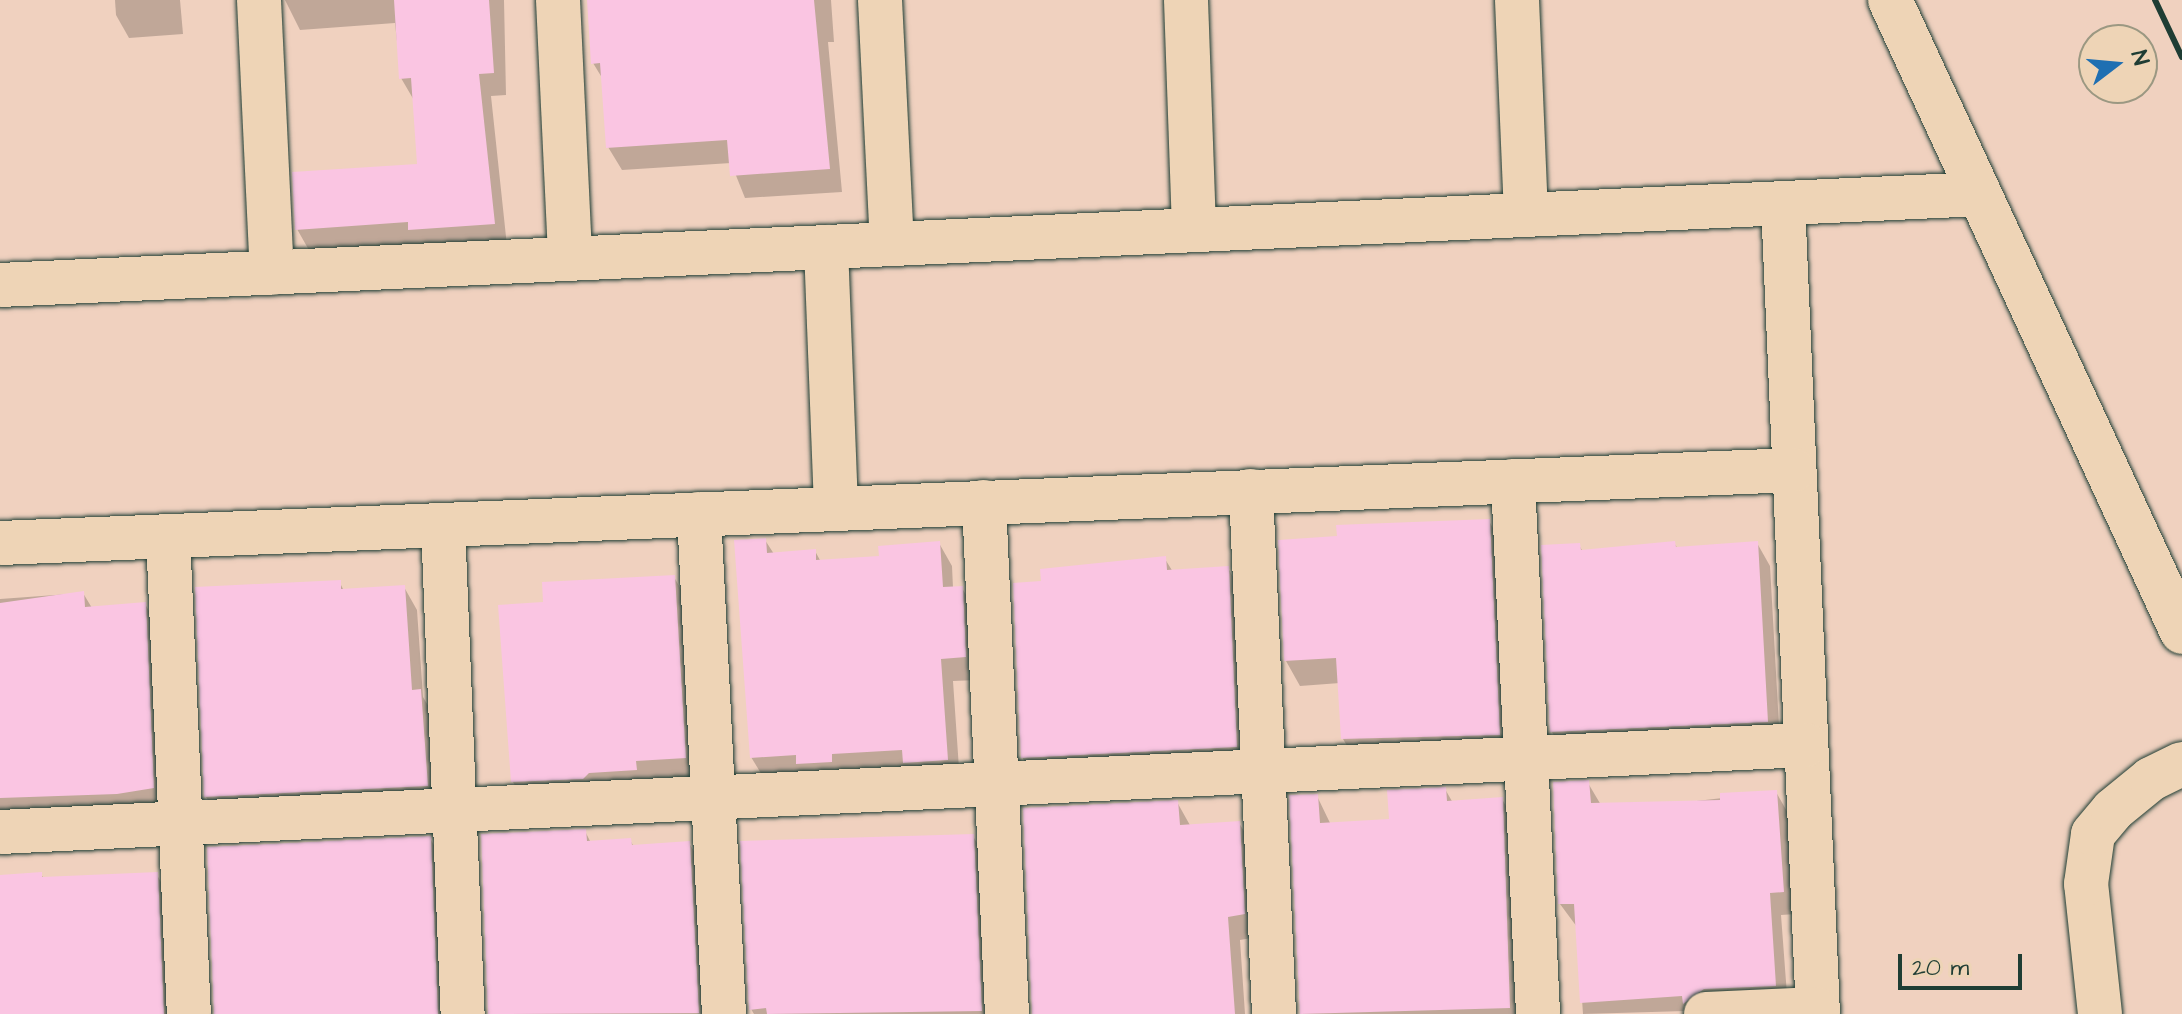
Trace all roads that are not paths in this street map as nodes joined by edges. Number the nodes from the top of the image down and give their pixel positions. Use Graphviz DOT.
graph roads {
  1 [pos="259,0"];
  2 [pos="558,0"];
  3 [pos="880,0"];
  4 [pos="1186,0"];
  5 [pos="1517,0"];
  6 [pos="1890,0"];
  7 [pos="1979,194"];
  8 [pos="1783,203"];
  9 [pos="1526,215"];
  10 [pos="1194,230"];
  11 [pos="892,244"];
  12 [pos="826,247"];
  13 [pos="570,259"];
  14 [pos="272,273"];
  15 [pos="0,285"];
  16 [pos="1794,470"];
  17 [pos="1513,481"];
  18 [pos="1251,491"];
  19 [pos="984,502"];
  20 [pos="836,509"];
  21 [pos="699,514"];
  22 [pos="443,525"];
  23 [pos="168,536"];
  24 [pos="0,543"];
  25 [pos="2182,632"];
  26 [pos="1806,745"];
  27 [pos="1526,759"];
  28 [pos="2182,764"];
  29 [pos="1264,771"];
  30 [pos="997,784"];
  31 [pos="713,798"];
  32 [pos="455,810"];
  33 [pos="181,823"];
  34 [pos="0,832"];
  35 [pos="1818,1012"];
  36 [pos="189,1014"];
  37 [pos="463,1014"];
  38 [pos="724,1014"];
  39 [pos="1007,1014"];
  40 [pos="1274,1014"];
  41 [pos="1538,1014"];
  42 [pos="1706,1014"];
  43 [pos="2100,1014"];
  1 -- 14 [label="street"];
  2 -- 13 [label="street"];
  3 -- 11 [label="street"];
  4 -- 10 [label="street"];
  5 -- 9 [label="street"];
  6 -- 7 [label="street"];
  7 -- 8 [label="street"];
  7 -- 25 [label="street"];
  8 -- 9 [label="street"];
  8 -- 16 [label="street"];
  9 -- 10 [label="street"];
  10 -- 11 [label="street"];
  11 -- 12 [label="street"];
  12 -- 13 [label="street"];
  12 -- 20 [label="street"];
  13 -- 14 [label="street"];
  14 -- 15 [label="street"];
  16 -- 17 [label="street"];
  16 -- 26 [label="street"];
  17 -- 18 [label="street"];
  17 -- 27 [label="street"];
  18 -- 19 [label="street"];
  18 -- 29 [label="street"];
  19 -- 20 [label="street"];
  19 -- 30 [label="street"];
  20 -- 21 [label="street"];
  21 -- 22 [label="street"];
  21 -- 31 [label="street"];
  22 -- 23 [label="street"];
  22 -- 32 [label="street"];
  23 -- 24 [label="street"];
  23 -- 33 [label="street"];
  26 -- 27 [label="street"];
  26 -- 35 [label="street"];
  27 -- 29 [label="street"];
  27 -- 41 [label="street"];
  28 -- 43 [label="street"];
  29 -- 30 [label="street"];
  29 -- 40 [label="street"];
  30 -- 31 [label="street"];
  30 -- 39 [label="street"];
  31 -- 32 [label="street"];
  31 -- 38 [label="street"];
  32 -- 33 [label="street"];
  32 -- 37 [label="street"];
  33 -- 34 [label="street"];
  33 -- 36 [label="street"];
  35 -- 42 [label="street"];
}
